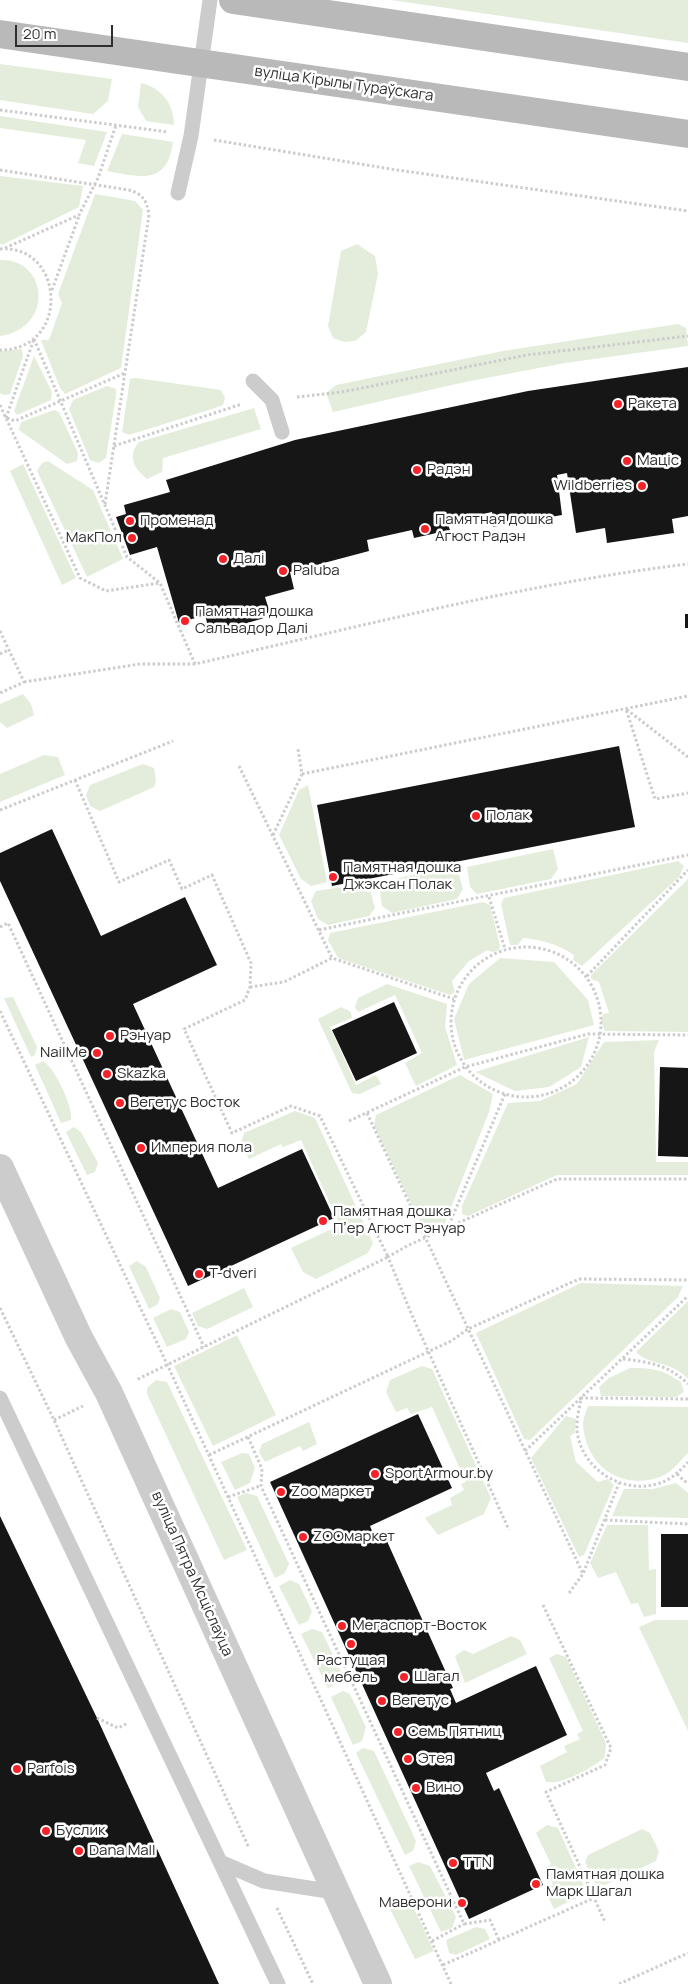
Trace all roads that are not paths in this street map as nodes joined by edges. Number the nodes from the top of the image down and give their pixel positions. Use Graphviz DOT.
graph roads {
  1 [pos="210,0"];
  2 [pos="233,0"];
  3 [pos="307,6"];
  4 [pos="0,34"];
  5 [pos="201,63"];
  6 [pos="688,67"];
  7 [pos="688,134"];
  8 [pos="178,194"];
  9 [pos="252,381"];
  10 [pos="282,432"];
  11 [pos="0,1168"];
  12 [pos="0,1398"];
  13 [pos="220,1862"];
  14 [pos="334,1892"];
  15 [pos="278,1984"];
  16 [pos="378,1984"];
  1 -- 5 [label="lane"];
  2 -- 3 [label="main road"];
  3 -- 6 [label="main road"];
  4 -- 5 [label="main road, вуліца Кірылы Тураўскага"];
  5 -- 7 [label="main road, вуліца Кірылы Тураўскага"];
  5 -- 8 [label="lane"];
  9 -- 10 [label="lane"];
  11 -- 14 [label="street, вуліца Пятра Мсціслаўца"];
  12 -- 13 [label="lane"];
  13 -- 14 [label="lane"];
  13 -- 15 [label="lane"];
  14 -- 16 [label="street, вуліца Пятра Мсціслаўца"];
}
